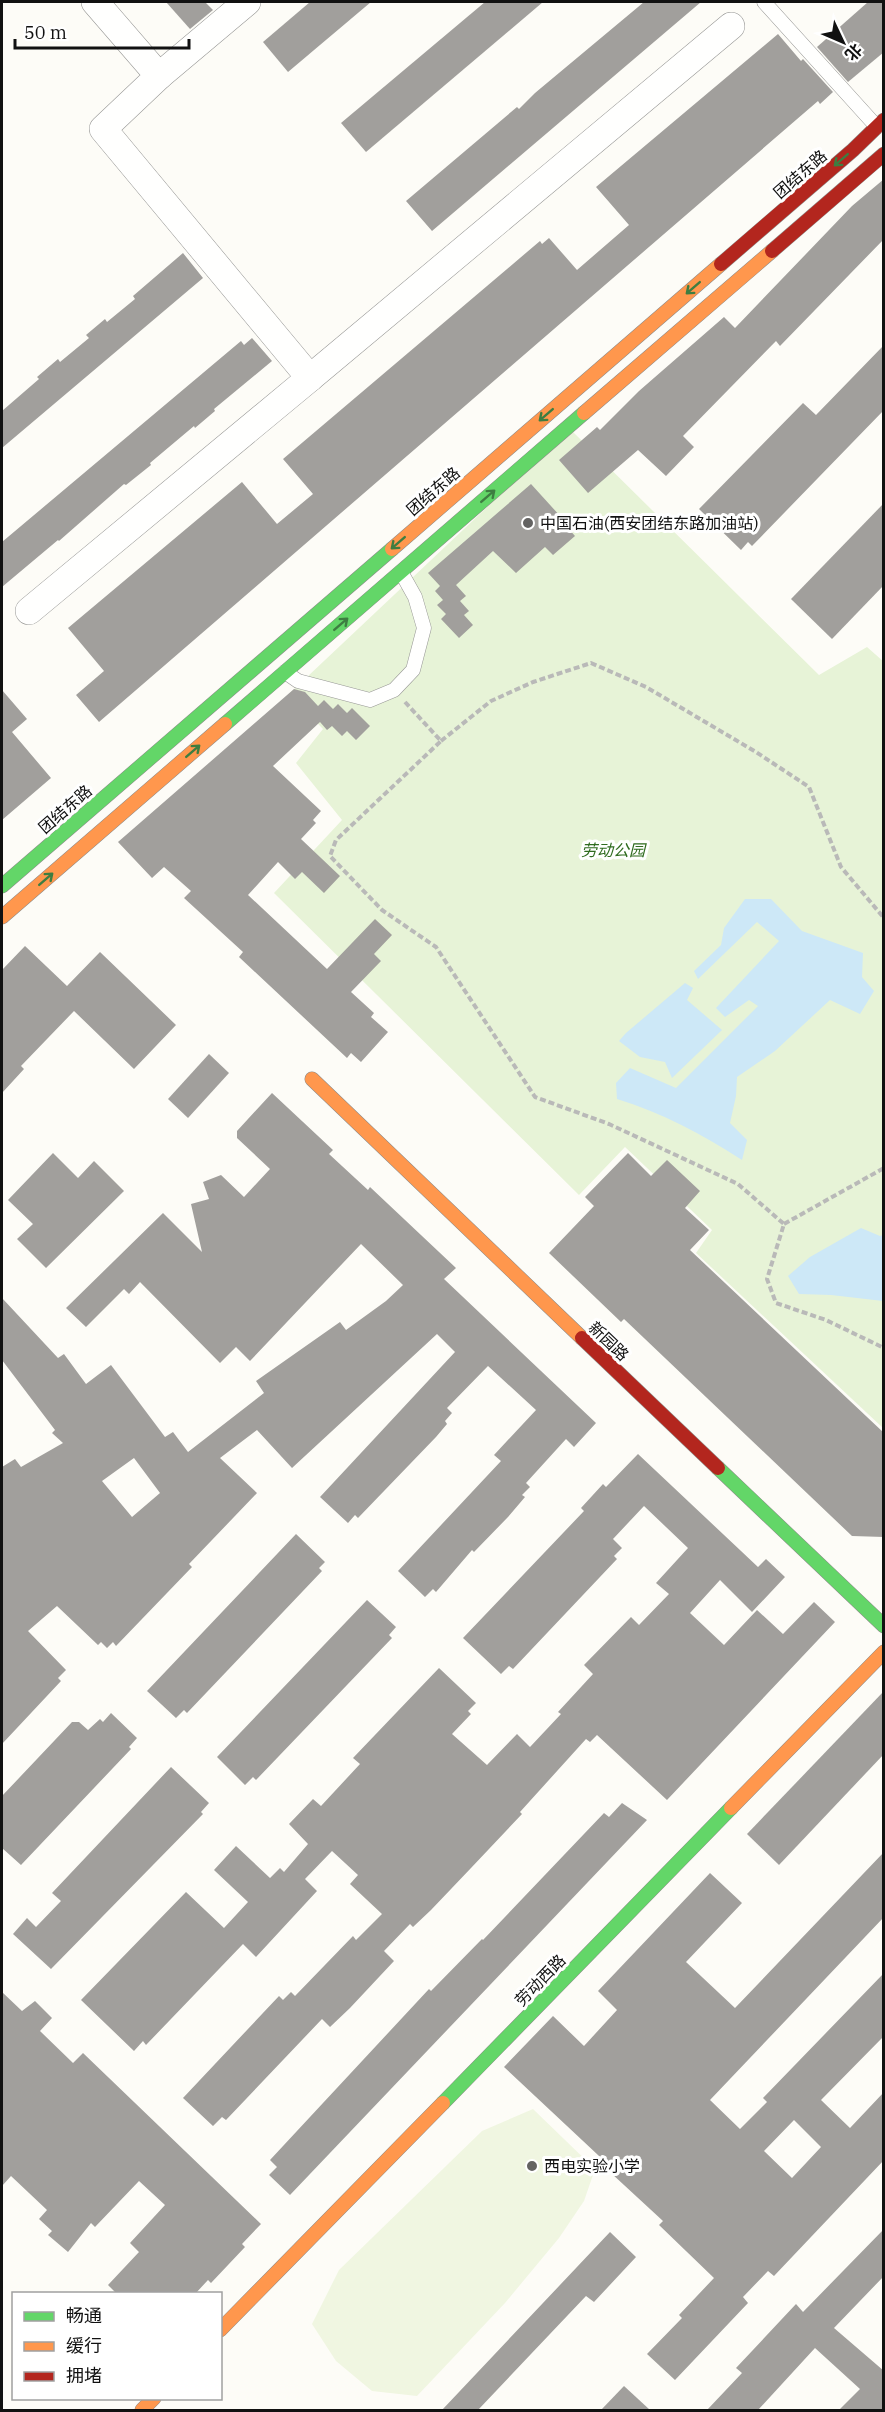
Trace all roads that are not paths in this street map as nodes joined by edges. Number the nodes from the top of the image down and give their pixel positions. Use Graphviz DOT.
graph roads {
  1 [pos="95,2"];
  2 [pos="247,2"];
  3 [pos="764,2"];
  4 [pos="730,26"];
  5 [pos="159,75"];
  6 [pos="880,123"];
  7 [pos="884,154"];
  8 [pos="310,378"];
  9 [pos="401,572"];
  10 [pos="29,611"];
  11 [pos="285,672"];
  12 [pos="2,886"];
  13 [pos="2,917"];
  14 [pos="312,1079"];
  15 [pos="884,1626"];
  16 [pos="884,1652"];
  17 [pos="222,2328"];
  1 -- 5 [label="street"];
  2 -- 5 [label="street"];
  3 -- 6 [label="lane"];
  4 -- 8 [label="street"];
  5 -- 8 [label="street"];
  6 -- 12 [label="street, 团结东路, one-way"];
  9 -- 7 [label="street, one-way"];
  8 -- 10 [label="street"];
  11 -- 9 [label="street, one-way"];
  9 -- 11 [label="lane"];
  13 -- 11 [label="street, one-way"];
  14 -- 15 [label="street, 新园路"];
  16 -- 17 [label="street, 劳动西路"];
}
